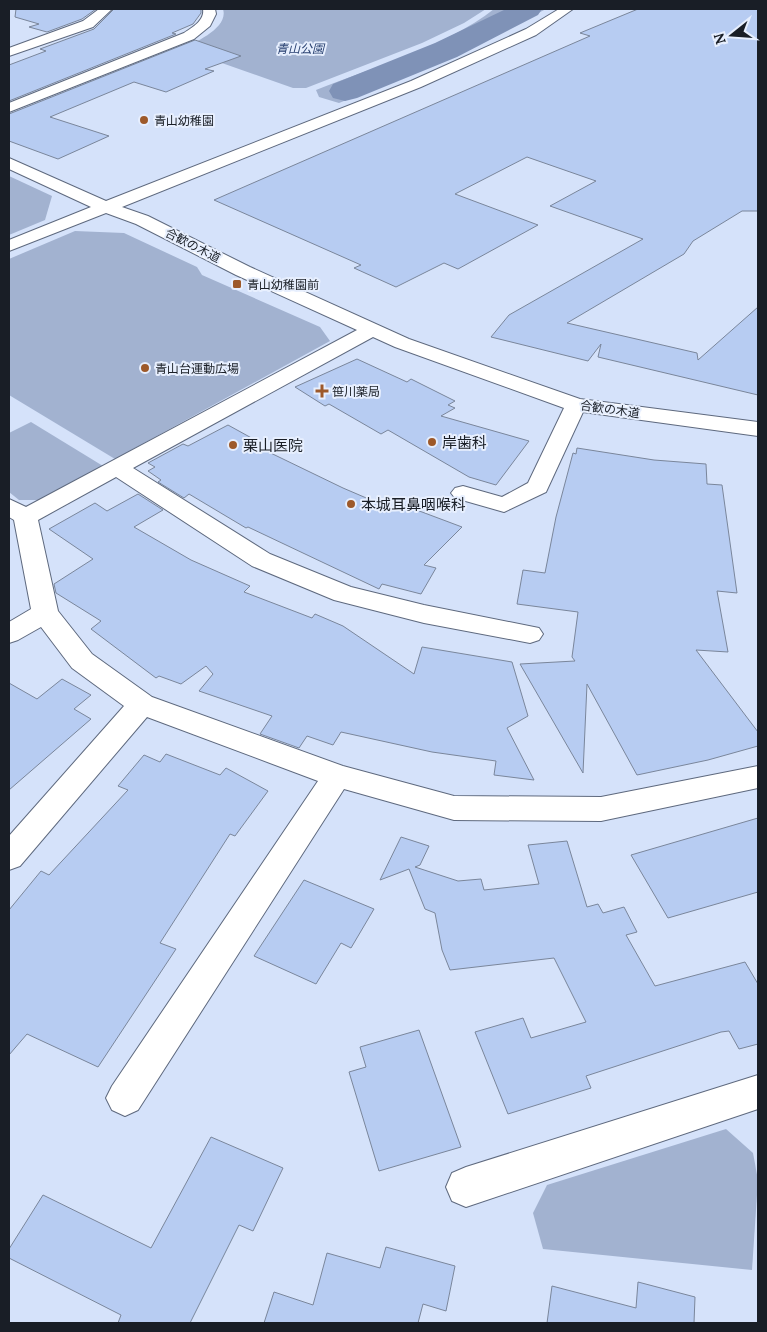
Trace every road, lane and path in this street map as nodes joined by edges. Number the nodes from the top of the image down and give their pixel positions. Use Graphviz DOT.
graph roads {
  1 [pos="106,9"];
  2 [pos="209,9"];
  3 [pos="567,9"];
  4 [pos="9,52"];
  5 [pos="9,108"];
  6 [pos="9,163"];
  7 [pos="105,207"];
  8 [pos="9,246"];
  9 [pos="371,330"];
  10 [pos="576,405"];
  11 [pos="758,429"];
  12 [pos="117,468"];
  13 [pos="463,493"];
  14 [pos="17,512"];
  15 [pos="44,612"];
  16 [pos="9,634"];
  17 [pos="530,634"];
  18 [pos="142,704"];
  19 [pos="337,776"];
  20 [pos="758,777"];
  21 [pos="9,857"];
  22 [pos="758,1092"];
  23 [pos="125,1098"];
  24 [pos="466,1187"];
  1 -- 4 [label="street"];
  2 -- 5 [label="street"];
  3 -- 7 [label="street"];
  6 -- 7 [label="street, 合歓の木道"];
  7 -- 8 [label="street"];
  7 -- 9 [label="street, 合歓の木道"];
  9 -- 10 [label="street, 合歓の木道"];
  9 -- 12 [label="street"];
  10 -- 11 [label="street, 合歓の木道"];
  10 -- 13 [label="street"];
  12 -- 14 [label="street"];
  12 -- 17 [label="street"];
  14 -- 15 [label="street"];
  15 -- 16 [label="street"];
  15 -- 18 [label="street"];
  18 -- 19 [label="street"];
  18 -- 21 [label="street"];
  19 -- 20 [label="street"];
  19 -- 23 [label="street"];
  22 -- 24 [label="street"];
}
